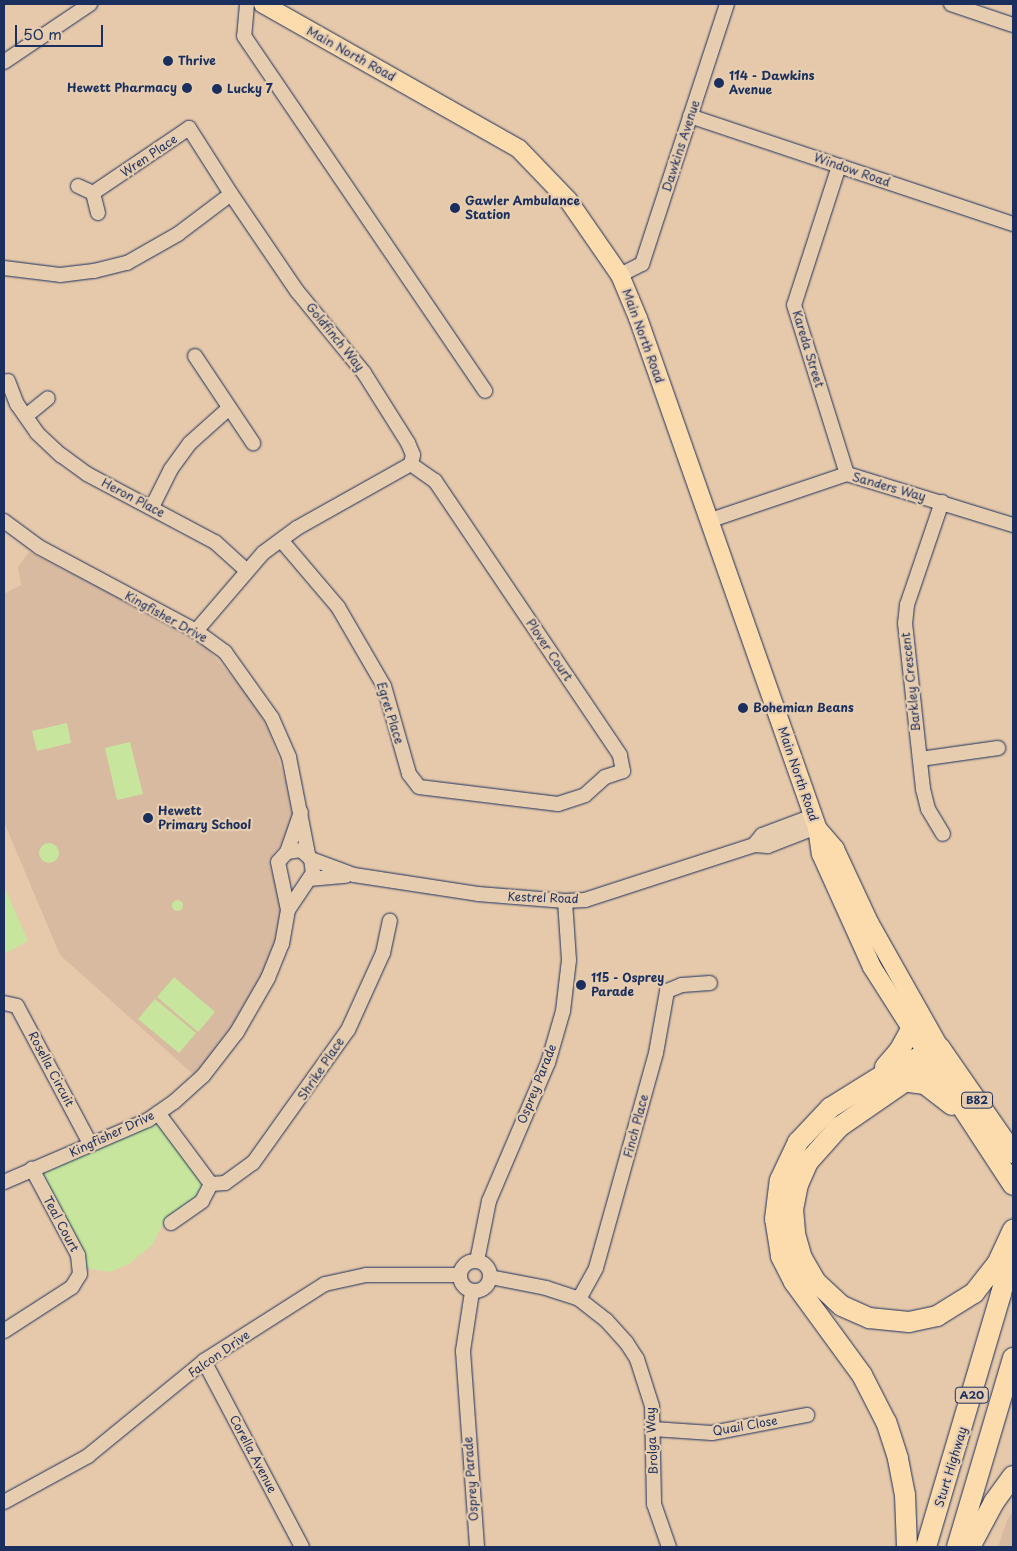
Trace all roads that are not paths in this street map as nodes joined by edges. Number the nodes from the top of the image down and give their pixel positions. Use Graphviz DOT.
graph roads {
  1 [pos="90,4"];
  2 [pos="247,4"];
  3 [pos="263,4"];
  4 [pos="727,4"];
  5 [pos="951,4"];
  6 [pos="1013,25"];
  7 [pos="4,62"];
  8 [pos="690,116"];
  9 [pos="839,166"];
  10 [pos="78,186"];
  11 [pos="93,193"];
  12 [pos="231,194"];
  13 [pos="98,213"];
  14 [pos="1013,224"];
  15 [pos="4,268"];
  16 [pos="620,275"];
  17 [pos="195,356"];
  18 [pos="8,381"];
  19 [pos="485,391"];
  20 [pos="48,398"];
  21 [pos="228,409"];
  22 [pos="26,416"];
  23 [pos="253,443"];
  24 [pos="411,464"];
  25 [pos="847,474"];
  26 [pos="942,502"];
  27 [pos="152,507"];
  28 [pos="4,521"];
  29 [pos="708,521"];
  30 [pos="1013,525"];
  31 [pos="281,540"];
  32 [pos="247,572"];
  33 [pos="196,631"];
  34 [pos="998,748"];
  35 [pos="920,759"];
  36 [pos="544,803"];
  37 [pos="301,812"];
  38 [pos="815,822"];
  39 [pos="943,834"];
  40 [pos="287,852"];
  41 [pos="310,856"];
  42 [pos="279,875"];
  43 [pos="354,875"];
  44 [pos="306,881"];
  45 [pos="565,901"];
  46 [pos="288,910"];
  47 [pos="390,921"];
  48 [pos="710,983"];
  49 [pos="4,1003"];
  50 [pos="911,1029"];
  51 [pos="934,1052"];
  52 [pos="868,1082"];
  53 [pos="908,1082"];
  54 [pos="158,1113"];
  55 [pos="982,1142"];
  56 [pos="91,1145"];
  57 [pos="1013,1152"];
  58 [pos="32,1170"];
  59 [pos="4,1182"];
  60 [pos="211,1184"];
  61 [pos="1013,1185"];
  62 [pos="170,1223"];
  63 [pos="1013,1230"];
  64 [pos="1013,1242"];
  65 [pos="477,1261"];
  66 [pos="459,1275"];
  67 [pos="490,1277"];
  68 [pos="472,1292"];
  69 [pos="578,1299"];
  70 [pos="4,1331"];
  71 [pos="1013,1358"];
  72 [pos="204,1361"];
  73 [pos="807,1415"];
  74 [pos="653,1429"];
  75 [pos="1013,1476"];
  76 [pos="4,1502"];
  77 [pos="302,1547"];
  78 [pos="477,1547"];
  79 [pos="669,1547"];
  80 [pos="907,1547"];
  81 [pos="926,1547"];
  82 [pos="957,1547"];
  83 [pos="970,1547"];
  1 -- 7 [label="street"];
  2 -- 19 [label="street"];
  3 -- 16 [label="main road, Main North Road"];
  4 -- 8 [label="street, Dawkins Avenue"];
  5 -- 6 [label="street"];
  8 -- 9 [label="street, Window Road"];
  8 -- 16 [label="street, Dawkins Avenue"];
  9 -- 14 [label="street, Window Road"];
  9 -- 25 [label="street, Kareda Street"];
  10 -- 11 [label="street"];
  11 -- 12 [label="street, Wren Place"];
  11 -- 13 [label="street"];
  12 -- 15 [label="street"];
  12 -- 24 [label="street, Goldfinch Way"];
  16 -- 29 [label="main road, Main North Road"];
  17 -- 21 [label="street"];
  18 -- 22 [label="street, Heron Place"];
  20 -- 22 [label="street"];
  21 -- 23 [label="street"];
  21 -- 27 [label="street"];
  22 -- 27 [label="street, Heron Place"];
  24 -- 31 [label="street"];
  24 -- 36 [label="street, Plover Court"];
  25 -- 26 [label="street, Sanders Way"];
  25 -- 29 [label="street, Sanders Way"];
  26 -- 30 [label="street, Sanders Way"];
  26 -- 35 [label="street, Barkley Crescent"];
  27 -- 32 [label="street, Heron Place"];
  28 -- 33 [label="street, Kingfisher Drive"];
  29 -- 38 [label="main road, Main North Road"];
  31 -- 32 [label="street"];
  31 -- 36 [label="street, Egret Place"];
  32 -- 33 [label="street"];
  33 -- 37 [label="street, Kingfisher Drive"];
  34 -- 35 [label="street"];
  35 -- 39 [label="street, Barkley Crescent"];
  37 -- 40 [label="street"];
  37 -- 41 [label="street, Kingfisher Drive"];
  38 -- 45 [label="street, Kestrel Road"];
  38 -- 50 [label="main road, Main North Road"];
  38 -- 51 [label="main road, Main North Road"];
  40 -- 41 [label="street"];
  40 -- 42 [label="street"];
  41 -- 43 [label="street, Kestrel Road"];
  41 -- 44 [label="street"];
  42 -- 44 [label="street"];
  42 -- 46 [label="street, Kingfisher Drive"];
  43 -- 44 [label="street, Kestrel Road"];
  43 -- 45 [label="street, Kestrel Road"];
  44 -- 46 [label="street, Kingfisher Drive"];
  45 -- 65 [label="street, Osprey Parade"];
  46 -- 54 [label="street, Kingfisher Drive"];
  47 -- 60 [label="street, Shrike Place"];
  48 -- 69 [label="street, Finch Place"];
  49 -- 56 [label="street, Rosella Circuit"];
  50 -- 51 [label="main road, Main North Road"];
  50 -- 52 [label="highway"];
  51 -- 52 [label="highway"];
  51 -- 53 [label="highway"];
  51 -- 55 [label="highway, B82"];
  51 -- 57 [label="highway, B82"];
  52 -- 80 [label="highway"];
  53 -- 55 [label="highway"];
  53 -- 63 [label="highway"];
  54 -- 56 [label="street, Kingfisher Drive"];
  54 -- 60 [label="street"];
  55 -- 61 [label="highway, B82"];
  56 -- 58 [label="street, Kingfisher Drive"];
  58 -- 59 [label="street, Kingfisher Drive"];
  58 -- 70 [label="street, Teal Court"];
  60 -- 62 [label="street"];
  64 -- 81 [label="highway, Sturt Highway / A20"];
  65 -- 66 [label="street"];
  65 -- 67 [label="street"];
  66 -- 68 [label="street"];
  66 -- 72 [label="street, Falcon Drive"];
  67 -- 68 [label="street"];
  67 -- 69 [label="street, Brolga Way"];
  68 -- 78 [label="street, Osprey Parade"];
  69 -- 74 [label="street, Brolga Way"];
  71 -- 82 [label="highway, A20"];
  72 -- 76 [label="street, Falcon Drive"];
  72 -- 77 [label="street, Corella Avenue"];
  73 -- 74 [label="street, Quail Close"];
  74 -- 79 [label="street, Brolga Way"];
  75 -- 83 [label="highway"];
}
